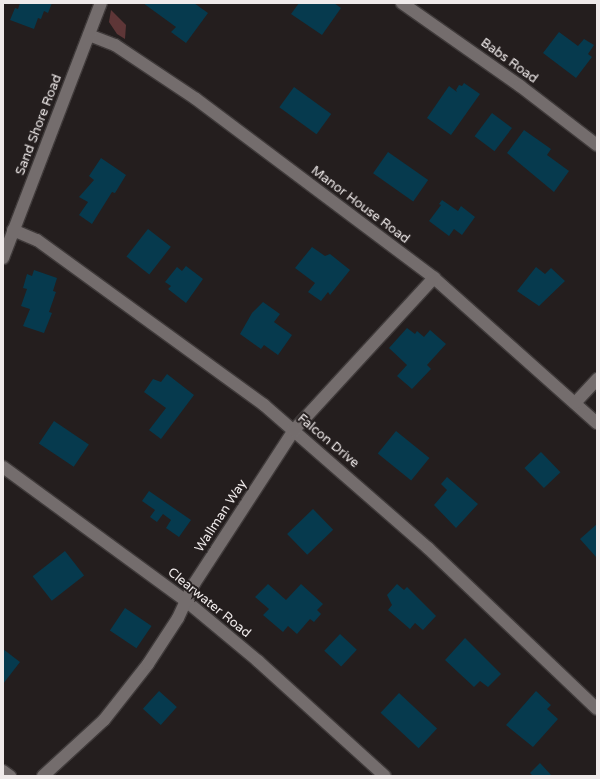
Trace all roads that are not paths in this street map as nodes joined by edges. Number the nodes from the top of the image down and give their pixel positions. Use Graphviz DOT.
graph roads {
  1 [pos="100,3"];
  2 [pos="402,3"];
  3 [pos="89,35"];
  4 [pos="597,145"];
  5 [pos="13,230"];
  6 [pos="3,258"];
  7 [pos="434,278"];
  8 [pos="597,379"];
  9 [pos="575,404"];
  10 [pos="597,423"];
  11 [pos="294,430"];
  12 [pos="3,467"];
  13 [pos="186,601"];
  14 [pos="597,709"];
  15 [pos="3,771"];
  16 [pos="10,776"];
  17 [pos="43,776"];
  18 [pos="385,776"];
  1 -- 3 [label="street, Sand Shore Road"];
  2 -- 4 [label="street, Babs Road"];
  3 -- 5 [label="street, Sand Shore Road"];
  3 -- 7 [label="street, Manor House Road"];
  5 -- 6 [label="street, Sand Shore Road"];
  5 -- 11 [label="street, Falcon Drive"];
  7 -- 9 [label="street, Manor House Road"];
  7 -- 11 [label="street, Wallman Way"];
  8 -- 9 [label="street"];
  9 -- 10 [label="street, Manor House Road"];
  11 -- 13 [label="street, Wallman Way"];
  11 -- 14 [label="street, Falcon Drive"];
  12 -- 13 [label="street, Clearwater Road"];
  13 -- 17 [label="street, Wallman Way"];
  13 -- 18 [label="street, Clearwater Road"];
  15 -- 16 [label="street"];
}
